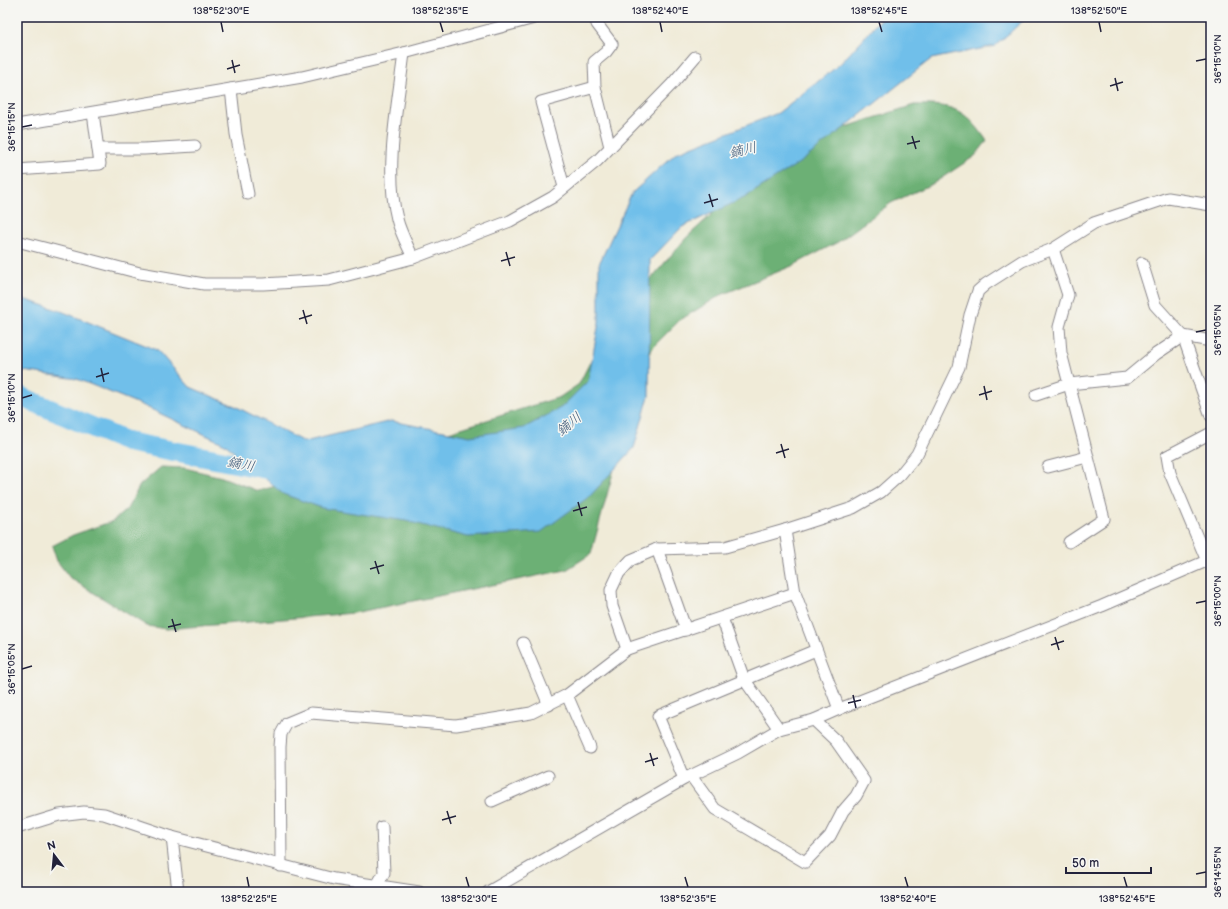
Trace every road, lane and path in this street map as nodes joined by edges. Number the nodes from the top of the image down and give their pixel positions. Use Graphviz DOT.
graph roads {
  1 [pos="538,17"];
  2 [pos="595,17"];
  3 [pos="404,54"];
  4 [pos="695,57"];
  5 [pos="595,87"];
  6 [pos="231,89"];
  7 [pos="93,113"];
  8 [pos="17,125"];
  9 [pos="195,146"];
  10 [pos="610,147"];
  11 [pos="98,149"];
  12 [pos="17,170"];
  13 [pos="564,187"];
  14 [pos="248,194"];
  15 [pos="1211,205"];
  16 [pos="17,241"];
  17 [pos="1053,249"];
  18 [pos="413,258"];
  19 [pos="1142,264"];
  20 [pos="1183,336"];
  21 [pos="1211,340"];
  22 [pos="1070,384"];
  23 [pos="1036,395"];
  24 [pos="1211,416"];
  25 [pos="1211,432"];
  26 [pos="1087,457"];
  27 [pos="1048,467"];
  28 [pos="785,530"];
  29 [pos="1069,542"];
  30 [pos="657,549"];
  31 [pos="1209,560"];
  32 [pos="795,593"];
  33 [pos="722,618"];
  34 [pos="686,630"];
  35 [pos="523,643"];
  36 [pos="627,649"];
  37 [pos="816,650"];
  38 [pos="744,680"];
  39 [pos="567,695"];
  40 [pos="549,705"];
  41 [pos="839,709"];
  42 [pos="814,720"];
  43 [pos="779,729"];
  44 [pos="590,748"];
  45 [pos="548,776"];
  46 [pos="688,778"];
  47 [pos="492,801"];
  48 [pos="382,827"];
  49 [pos="17,828"];
  50 [pos="172,836"];
  51 [pos="281,866"];
  52 [pos="377,885"];
  53 [pos="178,892"];
  54 [pos="419,892"];
  55 [pos="488,892"];
  1 -- 3 [label="street"];
  2 -- 5 [label="street"];
  3 -- 6 [label="street"];
  3 -- 18 [label="street"];
  4 -- 10 [label="street"];
  5 -- 10 [label="street"];
  5 -- 13 [label="street"];
  6 -- 7 [label="street"];
  6 -- 14 [label="street"];
  7 -- 8 [label="street"];
  7 -- 11 [label="street"];
  9 -- 11 [label="street"];
  10 -- 13 [label="street"];
  11 -- 12 [label="street"];
  13 -- 18 [label="street"];
  15 -- 17 [label="street"];
  16 -- 18 [label="street"];
  17 -- 22 [label="street"];
  17 -- 28 [label="street"];
  19 -- 20 [label="street"];
  20 -- 21 [label="street"];
  20 -- 22 [label="street"];
  20 -- 24 [label="street"];
  22 -- 23 [label="street"];
  22 -- 26 [label="street"];
  25 -- 31 [label="street"];
  26 -- 27 [label="street"];
  26 -- 29 [label="street"];
  28 -- 30 [label="street"];
  28 -- 32 [label="street"];
  30 -- 34 [label="street"];
  30 -- 36 [label="street"];
  31 -- 41 [label="street"];
  32 -- 33 [label="street"];
  32 -- 37 [label="street"];
  33 -- 34 [label="street"];
  33 -- 38 [label="street"];
  34 -- 36 [label="street"];
  35 -- 40 [label="street"];
  36 -- 39 [label="street"];
  37 -- 38 [label="street"];
  37 -- 41 [label="street"];
  38 -- 43 [label="street"];
  38 -- 46 [label="street"];
  39 -- 40 [label="street"];
  39 -- 44 [label="street"];
  40 -- 51 [label="street"];
  41 -- 42 [label="street"];
  42 -- 43 [label="street"];
  42 -- 46 [label="street"];
  43 -- 46 [label="street"];
  45 -- 47 [label="street"];
  46 -- 55 [label="street"];
  48 -- 52 [label="street"];
  49 -- 50 [label="street"];
  50 -- 51 [label="street"];
  50 -- 53 [label="street"];
  51 -- 52 [label="street"];
  52 -- 54 [label="street"];
}
